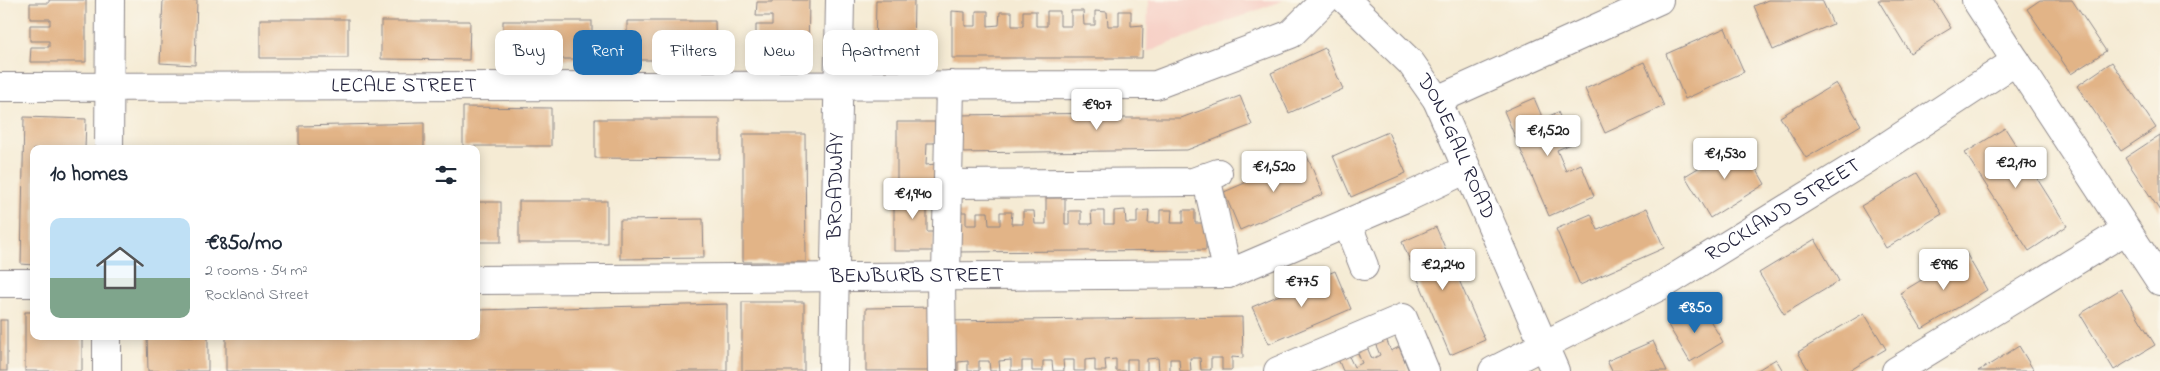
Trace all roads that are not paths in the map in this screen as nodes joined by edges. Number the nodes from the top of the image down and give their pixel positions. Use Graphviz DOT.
graph roads {
  1 [pos="110,0"];
  2 [pos="840,0"];
  3 [pos="1325,0"];
  4 [pos="1346,0"];
  5 [pos="1659,0"];
  6 [pos="1976,0"];
  7 [pos="2016,62"];
  8 [pos="838,85"];
  9 [pos="950,85"];
  10 [pos="0,87"];
  11 [pos="110,87"];
  12 [pos="1437,100"];
  13 [pos="109,145"];
  14 [pos="1467,169"];
  15 [pos="948,184"];
  16 [pos="1347,223"];
  17 [pos="2126,230"];
  18 [pos="1364,266"];
  19 [pos="1228,274"];
  20 [pos="944,276"];
  21 [pos="835,277"];
  22 [pos="480,280"];
  23 [pos="2160,281"];
  24 [pos="30,283"];
  25 [pos="0,284"];
  26 [pos="107,340"];
  27 [pos="1544,346"];
  28 [pos="107,371"];
  29 [pos="834,371"];
  30 [pos="942,371"];
  31 [pos="1278,371"];
  32 [pos="1425,371"];
  33 [pos="1493,371"];
  34 [pos="1555,371"];
  35 [pos="1896,371"];
  1 -- 11 [label="street"];
  2 -- 8 [label="street, BROADWAY"];
  3 -- 9 [label="street, LECALE STREET"];
  4 -- 12 [label="street, DONEGALL ROAD"];
  5 -- 12 [label="street"];
  6 -- 7 [label="street"];
  7 -- 17 [label="street"];
  7 -- 27 [label="street, ROCKLAND STREET"];
  8 -- 9 [label="street, LECALE STREET"];
  8 -- 11 [label="street, LECALE STREET"];
  8 -- 21 [label="street, BROADWAY"];
  9 -- 15 [label="street"];
  10 -- 11 [label="street, LECALE STREET"];
  11 -- 13 [label="street"];
  12 -- 14 [label="street, DONEGALL ROAD"];
  14 -- 16 [label="street, BENBURB STREET"];
  14 -- 27 [label="street, DONEGALL ROAD"];
  15 -- 19 [label="street"];
  15 -- 20 [label="street"];
  16 -- 18 [label="street"];
  16 -- 19 [label="street, BENBURB STREET"];
  17 -- 23 [label="street"];
  17 -- 35 [label="street"];
  19 -- 20 [label="street, BENBURB STREET"];
  20 -- 21 [label="street, BENBURB STREET"];
  20 -- 30 [label="street"];
  21 -- 22 [label="street, BENBURB STREET"];
  21 -- 29 [label="street, BROADWAY"];
  24 -- 25 [label="street"];
  26 -- 28 [label="street"];
  27 -- 33 [label="street, ROCKLAND STREET"];
  27 -- 34 [label="street, DONEGALL ROAD"];
  31 -- 32 [label="street"];
}
